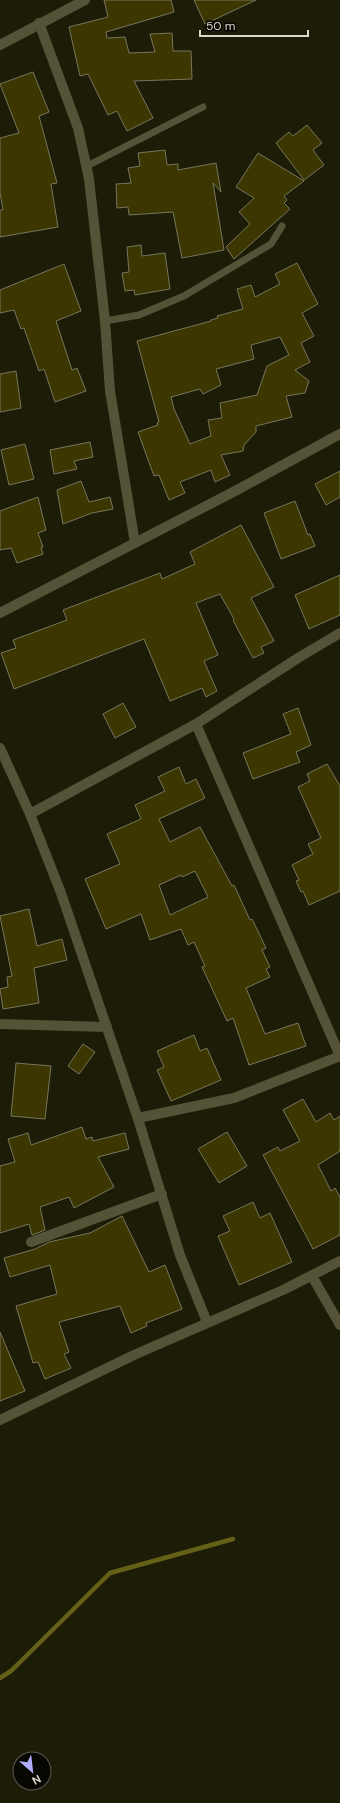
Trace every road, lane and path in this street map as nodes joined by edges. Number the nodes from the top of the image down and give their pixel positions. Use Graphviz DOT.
graph roads {
  1 [pos="85,0"];
  2 [pos="39,23"];
  3 [pos="0,45"];
  4 [pos="203,107"];
  5 [pos="86,166"];
  6 [pos="282,226"];
  7 [pos="106,321"];
  8 [pos="340,434"];
  9 [pos="135,543"];
  10 [pos="0,613"];
  11 [pos="340,633"];
  12 [pos="196,724"];
  13 [pos="0,748"];
  14 [pos="30,814"];
  15 [pos="0,1024"];
  16 [pos="107,1027"];
  17 [pos="138,1118"];
  18 [pos="162,1194"];
  19 [pos="31,1242"];
  20 [pos="340,1261"];
  21 [pos="312,1276"];
  22 [pos="207,1322"];
  23 [pos="340,1325"];
  24 [pos="0,1420"];
  1 -- 2 [label="street"];
  2 -- 3 [label="street"];
  2 -- 5 [label="street"];
  4 -- 5 [label="lane"];
  5 -- 7 [label="street"];
  6 -- 7 [label="lane"];
  7 -- 9 [label="street"];
  8 -- 9 [label="street"];
  9 -- 10 [label="street"];
  11 -- 12 [label="street"];
  12 -- 14 [label="street"];
  12 -- 17 [label="street"];
  13 -- 14 [label="street"];
  14 -- 16 [label="street"];
  15 -- 16 [label="street"];
  16 -- 17 [label="street"];
  17 -- 18 [label="street"];
  18 -- 19 [label="street"];
  18 -- 22 [label="street"];
  20 -- 21 [label="street"];
  21 -- 22 [label="street"];
  21 -- 23 [label="street"];
  22 -- 24 [label="street"];
}
